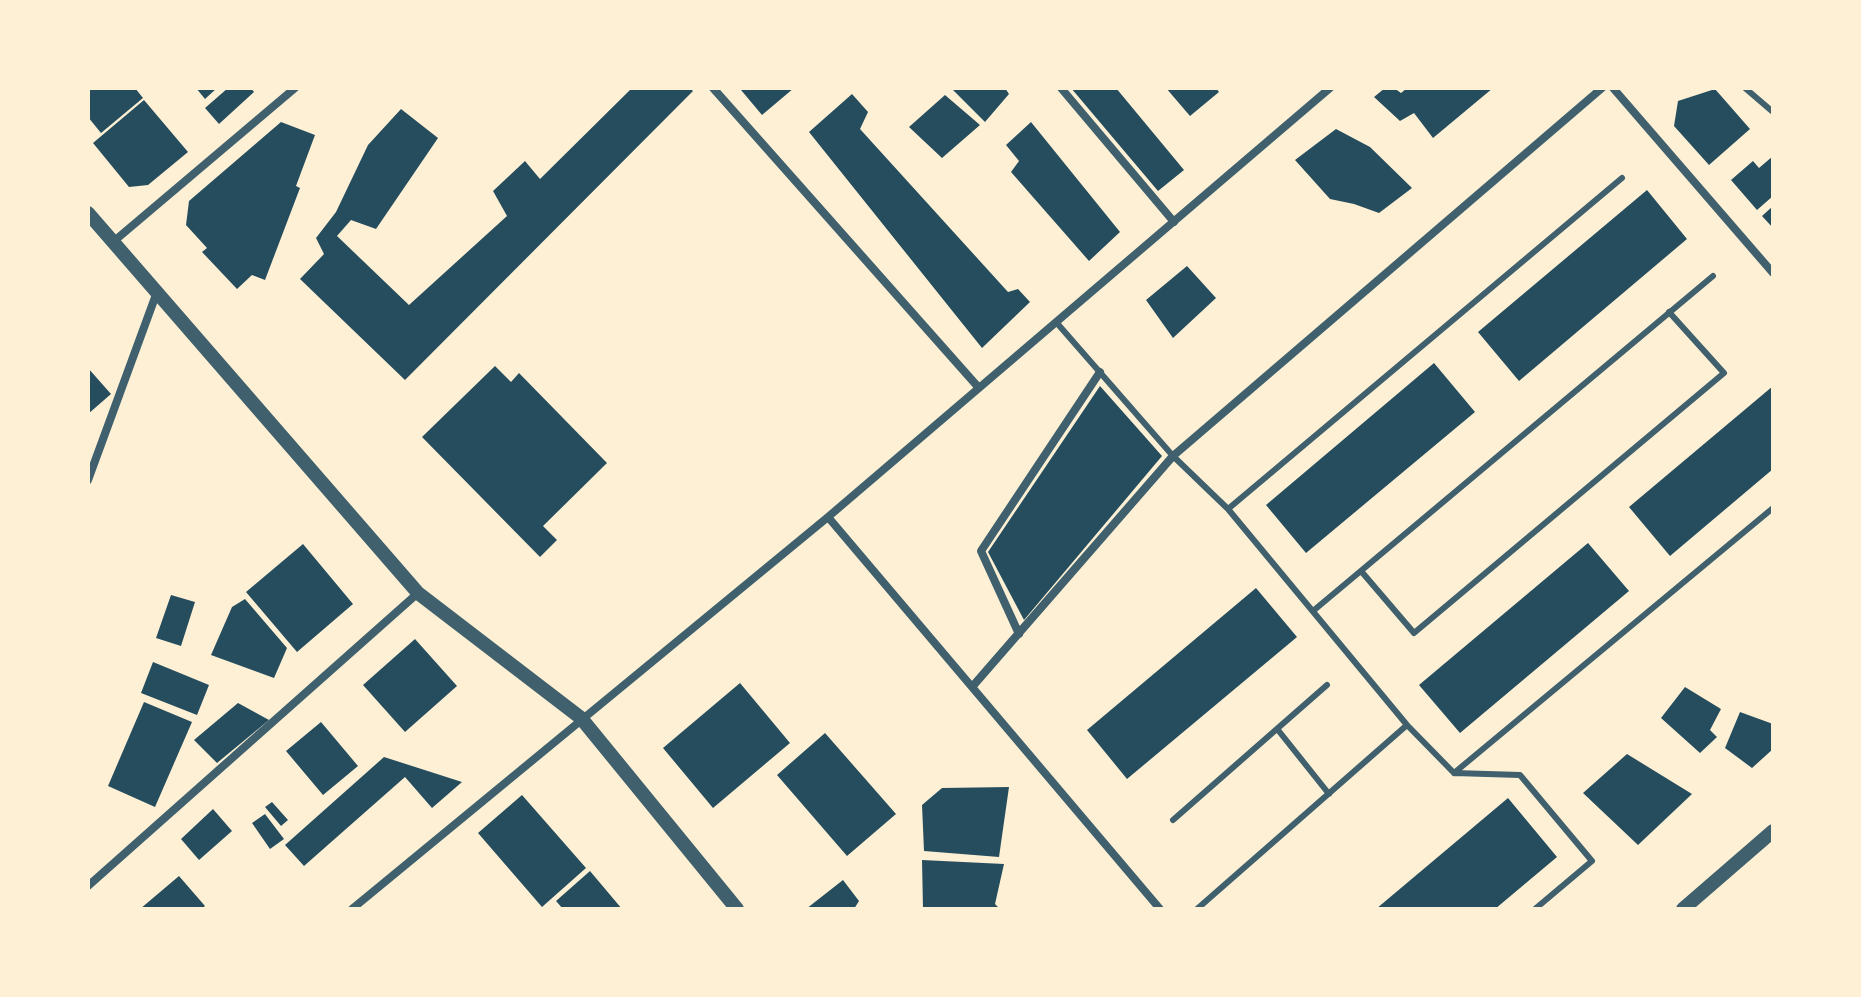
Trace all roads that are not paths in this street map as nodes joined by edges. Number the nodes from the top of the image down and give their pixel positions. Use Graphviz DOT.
graph roads {
  1 [pos="295,88"];
  2 [pos="713,88"];
  3 [pos="1061,88"];
  4 [pos="1330,88"];
  5 [pos="1602,88"];
  6 [pos="1613,88"];
  7 [pos="1745,88"];
  8 [pos="1773,112"];
  9 [pos="1622,178"];
  10 [pos="88,213"];
  11 [pos="1174,222"];
  12 [pos="113,242"];
  13 [pos="1773,273"];
  14 [pos="1713,276"];
  15 [pos="157,292"];
  16 [pos="1669,312"];
  17 [pos="1056,322"];
  18 [pos="1100,372"];
  19 [pos="979,388"];
  20 [pos="1173,456"];
  21 [pos="88,480"];
  22 [pos="1773,508"];
  23 [pos="1228,509"];
  24 [pos="828,517"];
  25 [pos="1361,571"];
  26 [pos="418,593"];
  27 [pos="1313,611"];
  28 [pos="1019,634"];
  29 [pos="1327,685"];
  30 [pos="972,687"];
  31 [pos="581,718"];
  32 [pos="1407,725"];
  33 [pos="1278,730"];
  34 [pos="1454,773"];
  35 [pos="1329,794"];
  36 [pos="1173,820"];
  37 [pos="1773,831"];
  38 [pos="88,886"];
  39 [pos="352,909"];
  40 [pos="737,909"];
  41 [pos="1160,909"];
  42 [pos="1197,909"];
  43 [pos="1535,909"];
  44 [pos="1683,909"];
  1 -- 12 [label="street"];
  2 -- 19 [label="street"];
  3 -- 11 [label="street"];
  4 -- 11 [label="street"];
  5 -- 20 [label="street"];
  6 -- 13 [label="street"];
  7 -- 8 [label="lane"];
  9 -- 23 [label="lane"];
  10 -- 12 [label="street"];
  11 -- 17 [label="street"];
  12 -- 15 [label="street"];
  14 -- 16 [label="lane"];
  15 -- 21 [label="street"];
  15 -- 26 [label="street"];
  16 -- 25 [label="lane"];
  16 -- 25 [label="lane"];
  17 -- 18 [label="lane"];
  17 -- 19 [label="street"];
  18 -- 20 [label="lane"];
  18 -- 28 [label="street"];
  19 -- 24 [label="street"];
  20 -- 23 [label="lane"];
  20 -- 28 [label="street"];
  22 -- 34 [label="lane"];
  23 -- 27 [label="lane"];
  24 -- 30 [label="street"];
  24 -- 31 [label="street"];
  25 -- 27 [label="lane"];
  26 -- 31 [label="street"];
  26 -- 38 [label="street"];
  27 -- 32 [label="lane"];
  28 -- 30 [label="street"];
  29 -- 33 [label="lane"];
  30 -- 41 [label="street"];
  31 -- 39 [label="street"];
  31 -- 40 [label="street"];
  32 -- 34 [label="lane"];
  32 -- 35 [label="lane"];
  33 -- 35 [label="lane"];
  33 -- 36 [label="lane"];
  34 -- 43 [label="lane"];
  35 -- 42 [label="lane"];
  37 -- 44 [label="street"];
}
